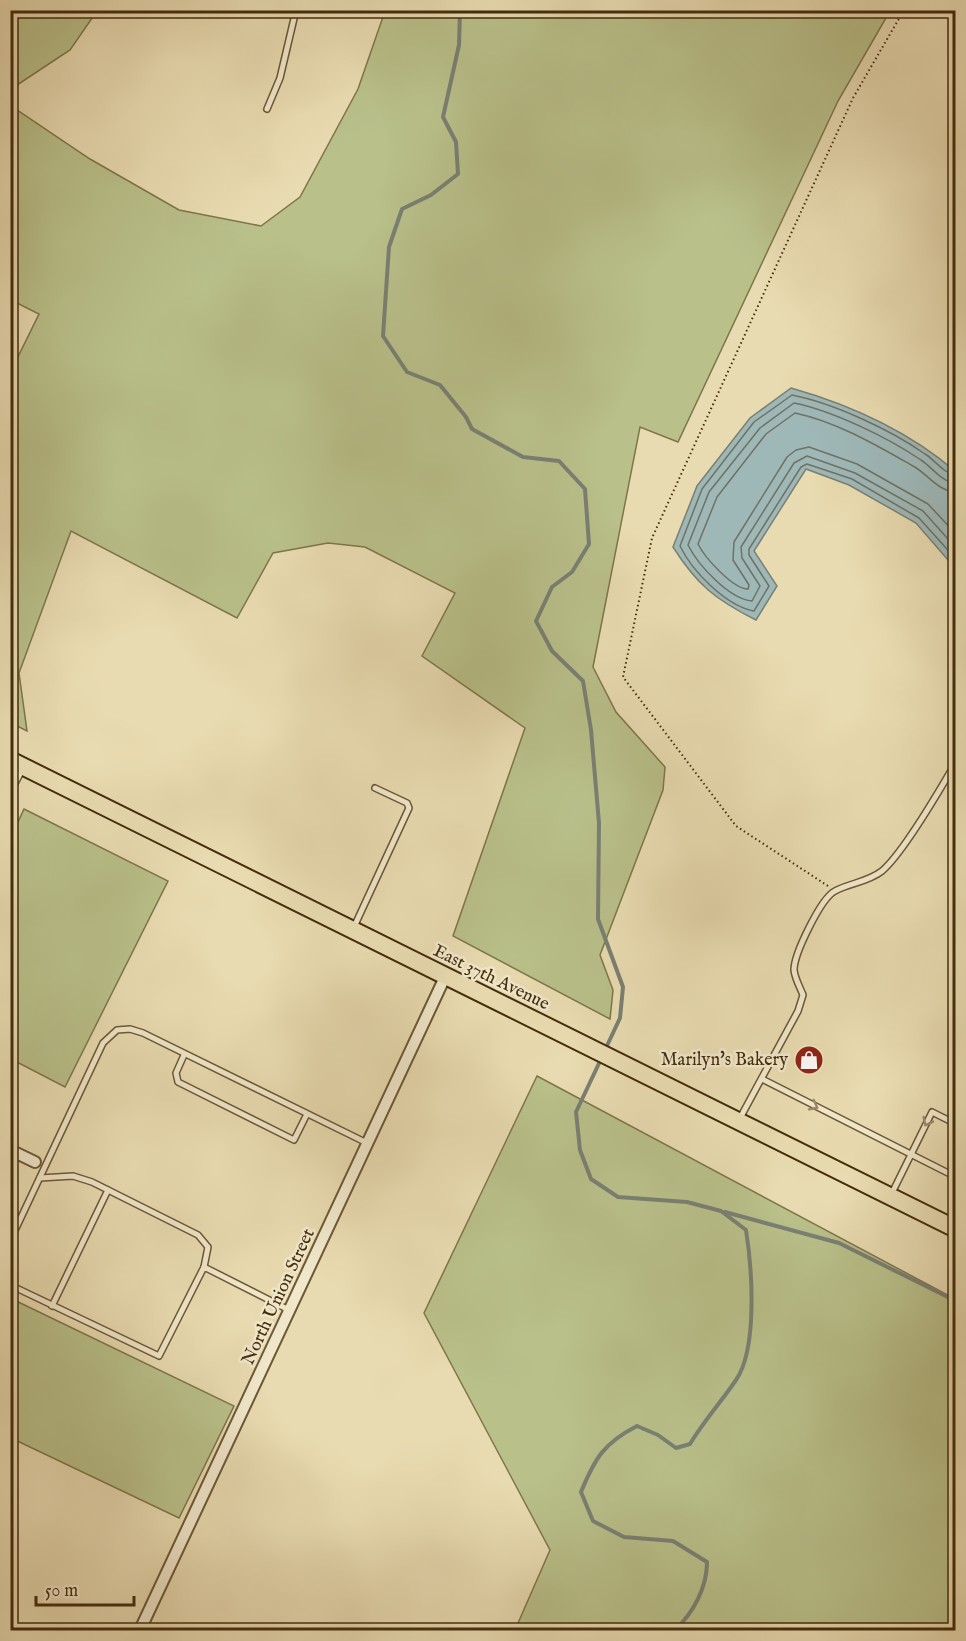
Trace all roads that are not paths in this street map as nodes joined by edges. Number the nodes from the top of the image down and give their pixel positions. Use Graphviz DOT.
graph roads {
  1 [pos="296,10"];
  2 [pos="267,109"];
  3 [pos="956,762"];
  4 [pos="17,763"];
  5 [pos="375,788"];
  6 [pos="10,793"];
  7 [pos="352,930"];
  8 [pos="445,977"];
  9 [pos="184,1055"];
  10 [pos="762,1079"];
  11 [pos="307,1114"];
  12 [pos="738,1122"];
  13 [pos="956,1124"];
  14 [pos="368,1144"];
  15 [pos="10,1150"];
  16 [pos="910,1156"];
  17 [pos="35,1162"];
  18 [pos="956,1177"];
  19 [pos="40,1178"];
  20 [pos="108,1190"];
  21 [pos="890,1197"];
  22 [pos="956,1229"];
  23 [pos="10,1241"];
  24 [pos="204,1267"];
  25 [pos="10,1285"];
  26 [pos="52,1306"];
  27 [pos="291,1311"];
  28 [pos="140,1630"];
  1 -- 2 [label="lane"];
  3 -- 10 [label="lane"];
  4 -- 6 [label="lane"];
  4 -- 7 [label="main road, East 37th Avenue"];
  5 -- 7 [label="lane"];
  7 -- 8 [label="main road, East 37th Avenue"];
  8 -- 12 [label="main road, East 37th Avenue"];
  8 -- 14 [label="street, North Union Street"];
  9 -- 11 [label="lane"];
  9 -- 11 [label="lane"];
  9 -- 19 [label="lane"];
  10 -- 12 [label="lane"];
  10 -- 16 [label="lane, one-way"];
  11 -- 14 [label="lane"];
  12 -- 21 [label="main road, East 37th Avenue"];
  13 -- 16 [label="lane, one-way"];
  14 -- 27 [label="street, North Union Street"];
  15 -- 17 [label="street"];
  16 -- 18 [label="lane"];
  16 -- 21 [label="lane"];
  19 -- 20 [label="lane"];
  19 -- 23 [label="lane"];
  20 -- 24 [label="lane"];
  20 -- 26 [label="lane"];
  21 -- 22 [label="main road, East 37th Avenue"];
  24 -- 26 [label="lane"];
  24 -- 27 [label="lane"];
  25 -- 26 [label="lane"];
  27 -- 28 [label="street, North Union Street"];
}
